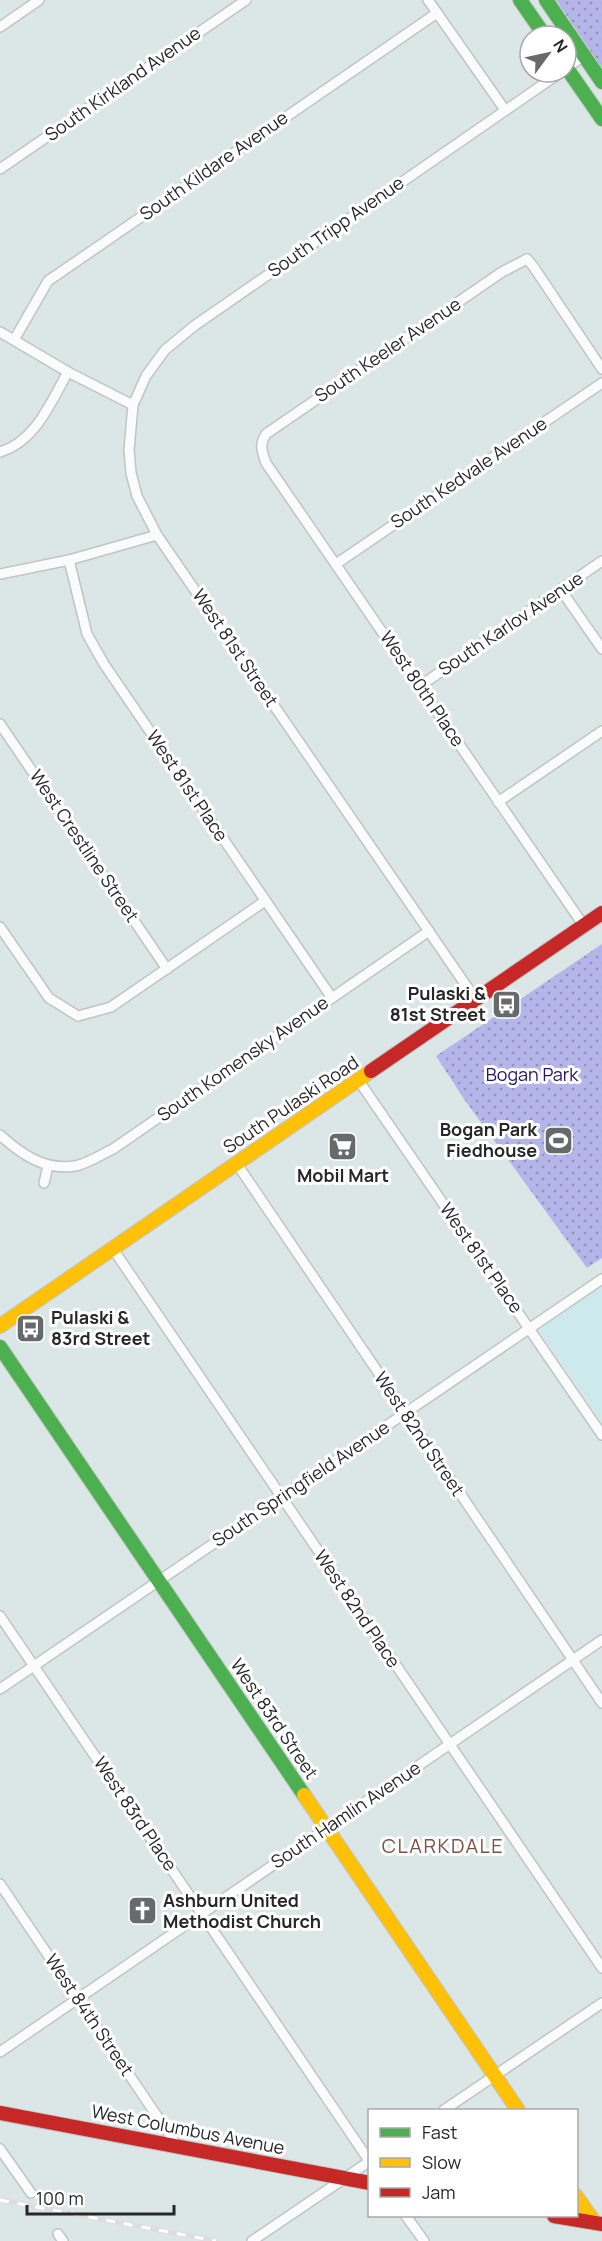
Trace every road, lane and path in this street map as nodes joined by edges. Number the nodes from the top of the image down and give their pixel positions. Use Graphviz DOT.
graph roads {
  1 [pos="39,0"];
  2 [pos="246,0"];
  3 [pos="428,0"];
  4 [pos="520,0"];
  5 [pos="546,0"];
  6 [pos="436,12"];
  7 [pos="537,24"];
  8 [pos="0,27"];
  9 [pos="584,56"];
  10 [pos="578,60"];
  11 [pos="602,82"];
  12 [pos="543,84"];
  13 [pos="577,84"];
  14 [pos="505,110"];
  15 [pos="602,119"];
  16 [pos="0,169"];
  17 [pos="0,332"];
  18 [pos="14,339"];
  19 [pos="602,369"];
  20 [pos="68,372"];
  21 [pos="602,383"];
  22 [pos="134,405"];
  23 [pos="261,451"];
  24 [pos="0,452"];
  25 [pos="157,534"];
  26 [pos="69,560"];
  27 [pos="602,561"];
  28 [pos="336,564"];
  29 [pos="0,574"];
  30 [pos="561,590"];
  31 [pos="602,649"];
  32 [pos="420,686"];
  33 [pos="0,724"];
  34 [pos="602,732"];
  35 [pos="498,802"];
  36 [pos="265,901"];
  37 [pos="602,914"];
  38 [pos="584,926"];
  39 [pos="0,927"];
  40 [pos="429,931"];
  41 [pos="167,969"];
  42 [pos="332,998"];
  43 [pos="476,1000"];
  44 [pos="78,1016"];
  45 [pos="75,1027"];
  46 [pos="359,1081"];
  47 [pos="0,1135"];
  48 [pos="237,1164"];
  49 [pos="48,1166"];
  50 [pos="44,1183"];
  51 [pos="112,1250"];
  52 [pos="602,1279"];
  53 [pos="0,1326"];
  54 [pos="530,1328"];
  55 [pos="0,1347"];
  56 [pos="405,1413"];
  57 [pos="602,1435"];
  58 [pos="282,1498"];
  59 [pos="159,1582"];
  60 [pos="0,1616"];
  61 [pos="602,1640"];
  62 [pos="573,1660"];
  63 [pos="34,1666"];
  64 [pos="0,1689"];
  65 [pos="602,1703"];
  66 [pos="449,1744"];
  67 [pos="327,1828"];
  68 [pos="0,1884"];
  69 [pos="202,1914"];
  70 [pos="602,1968"];
  71 [pos="78,1999"];
  72 [pos="602,2003"];
  73 [pos="0,2052"];
  74 [pos="495,2076"];
  75 [pos="446,2109"];
  76 [pos="517,2109"];
  77 [pos="0,2113"];
  78 [pos="178,2147"];
  79 [pos="0,2149"];
  80 [pos="368,2160"];
  81 [pos="368,2162"];
  82 [pos="344,2178"];
  83 [pos="368,2183"];
  84 [pos="31,2193"];
  85 [pos="578,2198"];
  86 [pos="407,2217"];
  87 [pos="560,2217"];
  88 [pos="598,2223"];
  89 [pos="252,2241"];
  90 [pos="424,2241"];
  1 -- 8 [label="street"];
  2 -- 16 [label="street, South Kirkland Avenue"];
  3 -- 6 [label="street"];
  4 -- 7 [label="main road"];
  5 -- 9 [label="main road"];
  6 -- 14 [label="street"];
  6 -- 18 [label="street, South Kildare Avenue"];
  9 -- 10 [label="street"];
  9 -- 11 [label="main road"];
  12 -- 14 [label="street, South Tripp Avenue"];
  13 -- 15 [label="main road"];
  14 -- 22 [label="street, South Tripp Avenue"];
  17 -- 18 [label="street"];
  18 -- 20 [label="street"];
  19 -- 23 [label="street, South Keeler Avenue"];
  20 -- 22 [label="street"];
  20 -- 24 [label="street"];
  21 -- 28 [label="street, South Kedvale Avenue"];
  22 -- 25 [label="street, West 81st Street"];
  23 -- 28 [label="street, West 80th Place"];
  25 -- 26 [label="street"];
  25 -- 40 [label="street, West 81st Street"];
  26 -- 29 [label="street"];
  26 -- 36 [label="street, West 81st Place"];
  27 -- 30 [label="street, South Karlov Avenue"];
  28 -- 32 [label="street, West 80th Place"];
  30 -- 31 [label="street"];
  30 -- 32 [label="street, South Karlov Avenue"];
  32 -- 35 [label="street, West 80th Place"];
  33 -- 41 [label="street, West Crestline Street"];
  34 -- 35 [label="street"];
  35 -- 38 [label="street, West 80th Place"];
  36 -- 41 [label="street"];
  36 -- 42 [label="street, West 81st Place"];
  37 -- 38 [label="main road, South Pulaski Road"];
  38 -- 43 [label="main road, South Pulaski Road"];
  39 -- 44 [label="street"];
  40 -- 42 [label="street, South Komensky Avenue"];
  40 -- 43 [label="street, West 81st Street"];
  41 -- 44 [label="street"];
  42 -- 49 [label="street, South Komensky Avenue"];
  43 -- 46 [label="main road, South Pulaski Road"];
  44 -- 45 [label="street"];
  46 -- 48 [label="main road, South Pulaski Road"];
  46 -- 54 [label="street, West 81st Place"];
  47 -- 49 [label="street"];
  48 -- 51 [label="main road, South Pulaski Road"];
  48 -- 56 [label="street, West 82nd Street"];
  49 -- 50 [label="street"];
  51 -- 53 [label="main road, South Pulaski Road"];
  51 -- 58 [label="street, West 82nd Place"];
  52 -- 54 [label="street, South Springfield Avenue"];
  54 -- 56 [label="street, South Springfield Avenue"];
  54 -- 57 [label="street, West 81st Place"];
  55 -- 59 [label="main road, West 83rd Street"];
  56 -- 58 [label="street, South Springfield Avenue"];
  56 -- 62 [label="street, West 82nd Street"];
  58 -- 59 [label="street, South Springfield Avenue"];
  58 -- 66 [label="street, West 82nd Place"];
  59 -- 63 [label="street, South Springfield Avenue"];
  59 -- 67 [label="main road, West 83rd Street"];
  60 -- 63 [label="street, West 83rd Place"];
  61 -- 62 [label="street, South Hamlin Avenue"];
  62 -- 65 [label="street, West 82nd Street"];
  62 -- 66 [label="street, South Hamlin Avenue"];
  63 -- 64 [label="street, South Springfield Avenue"];
  63 -- 69 [label="street, West 83rd Place"];
  66 -- 67 [label="street, South Hamlin Avenue"];
  66 -- 70 [label="street, West 82nd Place"];
  67 -- 69 [label="street, South Hamlin Avenue"];
  67 -- 74 [label="main road, West 83rd Street"];
  68 -- 71 [label="street, West 84th Street"];
  69 -- 71 [label="street, South Hamlin Avenue"];
  69 -- 80 [label="street, West 83rd Place"];
  71 -- 73 [label="street, South Hamlin Avenue"];
  71 -- 78 [label="street, West 84th Street"];
  72 -- 74 [label="street"];
  74 -- 75 [label="street"];
  74 -- 76 [label="main road, West 83rd Street"];
  77 -- 78 [label="main road, West Columbus Avenue"];
  78 -- 82 [label="main road, West Columbus Avenue"];
  79 -- 84 [label="street"];
  81 -- 82 [label="street"];
  82 -- 83 [label="main road, West Columbus Avenue"];
  82 -- 89 [label="street"];
  85 -- 88 [label="main road"];
  86 -- 90 [label="street"];
  87 -- 88 [label="main road"];
}
